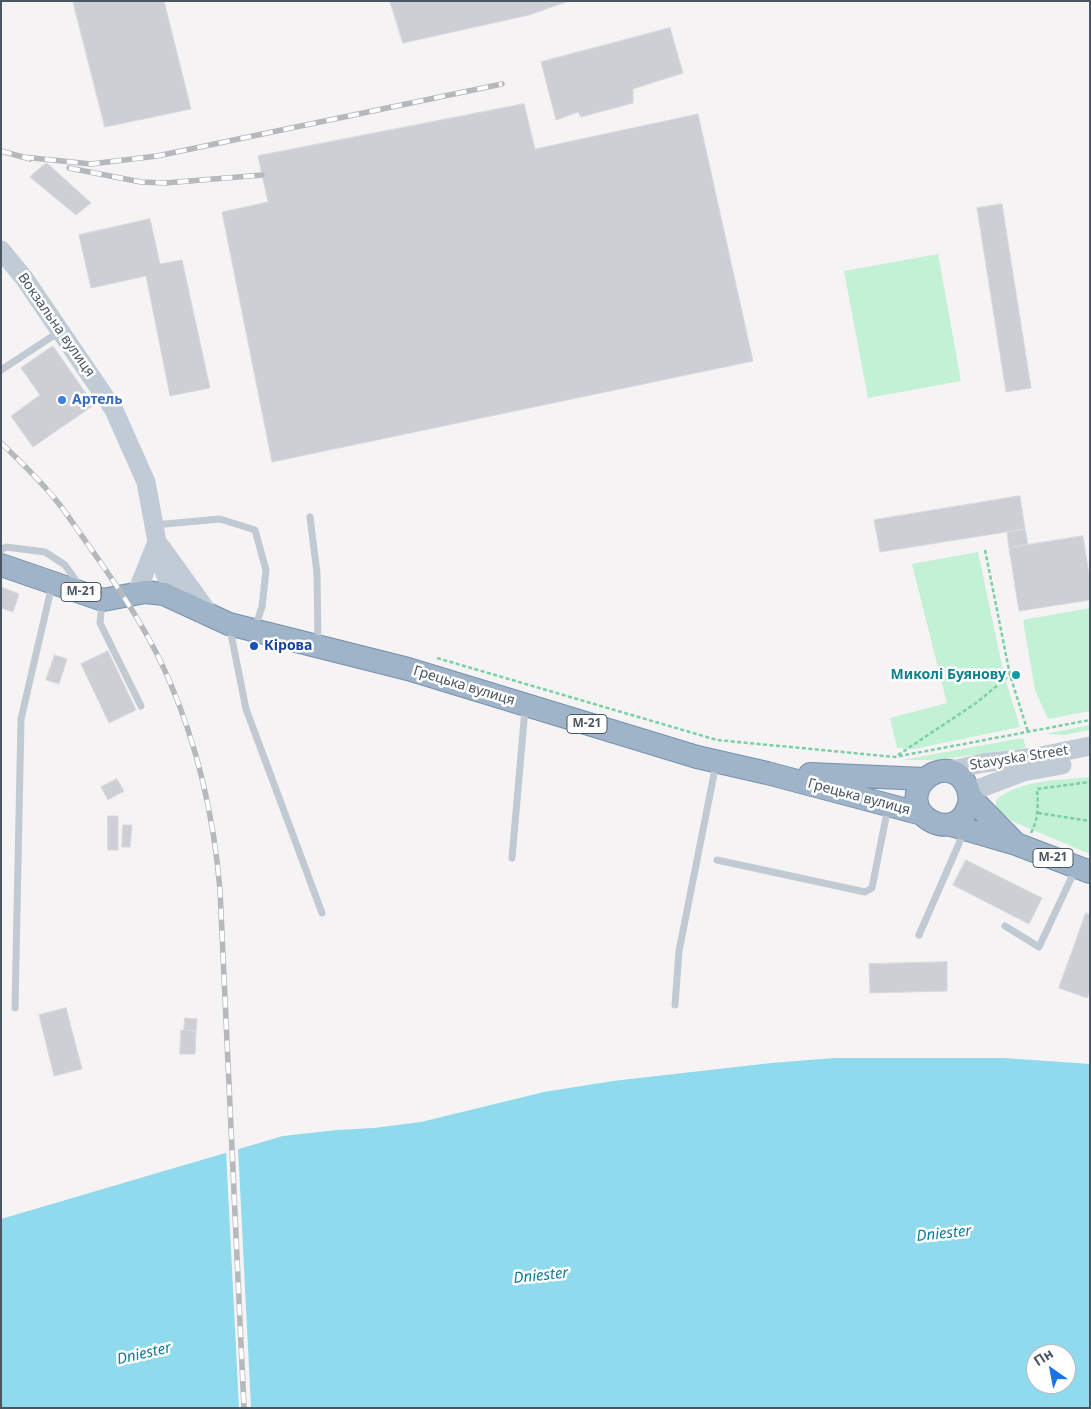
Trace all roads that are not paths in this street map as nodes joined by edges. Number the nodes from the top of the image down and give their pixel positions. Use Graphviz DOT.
graph roads {
  1 [pos="1,250"];
  2 [pos="61,331"];
  3 [pos="1,370"];
  4 [pos="310,517"];
  5 [pos="156,533"];
  6 [pos="1,550"];
  7 [pos="1,565"];
  8 [pos="52,582"];
  9 [pos="136,594"];
  10 [pos="94,597"];
  11 [pos="172,598"];
  12 [pos="220,619"];
  13 [pos="254,630"];
  14 [pos="318,646"];
  15 [pos="526,705"];
  16 [pos="141,706"];
  17 [pos="1090,746"];
  18 [pos="1090,759"];
  19 [pos="717,761"];
  20 [pos="948,771"];
  21 [pos="767,773"];
  22 [pos="925,780"];
  23 [pos="970,794"];
  24 [pos="888,805"];
  25 [pos="922,814"];
  26 [pos="958,827"];
  27 [pos="1019,846"];
  28 [pos="512,858"];
  29 [pos="717,860"];
  30 [pos="1083,870"];
  31 [pos="322,913"];
  32 [pos="1005,926"];
  33 [pos="919,935"];
  34 [pos="674,1005"];
  35 [pos="15,1008"];
  1 -- 2 [label="main road, Вокзальна вулиця"];
  2 -- 3 [label="lane"];
  2 -- 5 [label="main road, Вокзальна вулиця"];
  4 -- 14 [label="lane"];
  5 -- 9 [label="main road"];
  5 -- 11 [label="main road, Вокзальна вулиця"];
  5 -- 12 [label="main road, Вокзальна вулиця"];
  5 -- 13 [label="lane"];
  6 -- 10 [label="lane"];
  7 -- 8 [label="highway, М-21"];
  8 -- 10 [label="highway, М-21"];
  8 -- 35 [label="lane"];
  9 -- 10 [label="highway, М-21"];
  9 -- 11 [label="highway, М-21"];
  10 -- 16 [label="lane"];
  11 -- 12 [label="highway, Грецька вулиця / М-21"];
  12 -- 13 [label="highway, Грецька вулиця / М-21"];
  12 -- 31 [label="lane"];
  13 -- 14 [label="highway, Грецька вулиця / М-21"];
  14 -- 15 [label="highway, Грецька вулиця / М-21"];
  15 -- 19 [label="highway, Грецька вулиця / М-21"];
  15 -- 28 [label="lane"];
  17 -- 20 [label="main road, Stavyska Street"];
  18 -- 23 [label="main road, Stavyska Street"];
  19 -- 21 [label="highway, Грецька вулиця / М-21"];
  19 -- 34 [label="lane"];
  20 -- 22 [label="highway, М-21"];
  20 -- 23 [label="highway, М-21"];
  21 -- 22 [label="highway, Грецька вулиця / М-21"];
  21 -- 24 [label="highway, Грецька вулиця / М-21"];
  22 -- 25 [label="highway"];
  23 -- 26 [label="highway"];
  23 -- 27 [label="highway, М-21"];
  24 -- 25 [label="highway, Грецька вулиця / М-21"];
  24 -- 29 [label="lane"];
  25 -- 26 [label="highway, М-21"];
  26 -- 27 [label="highway, М-21"];
  26 -- 33 [label="lane"];
  27 -- 30 [label="highway, М-21"];
  30 -- 32 [label="lane"];
}
